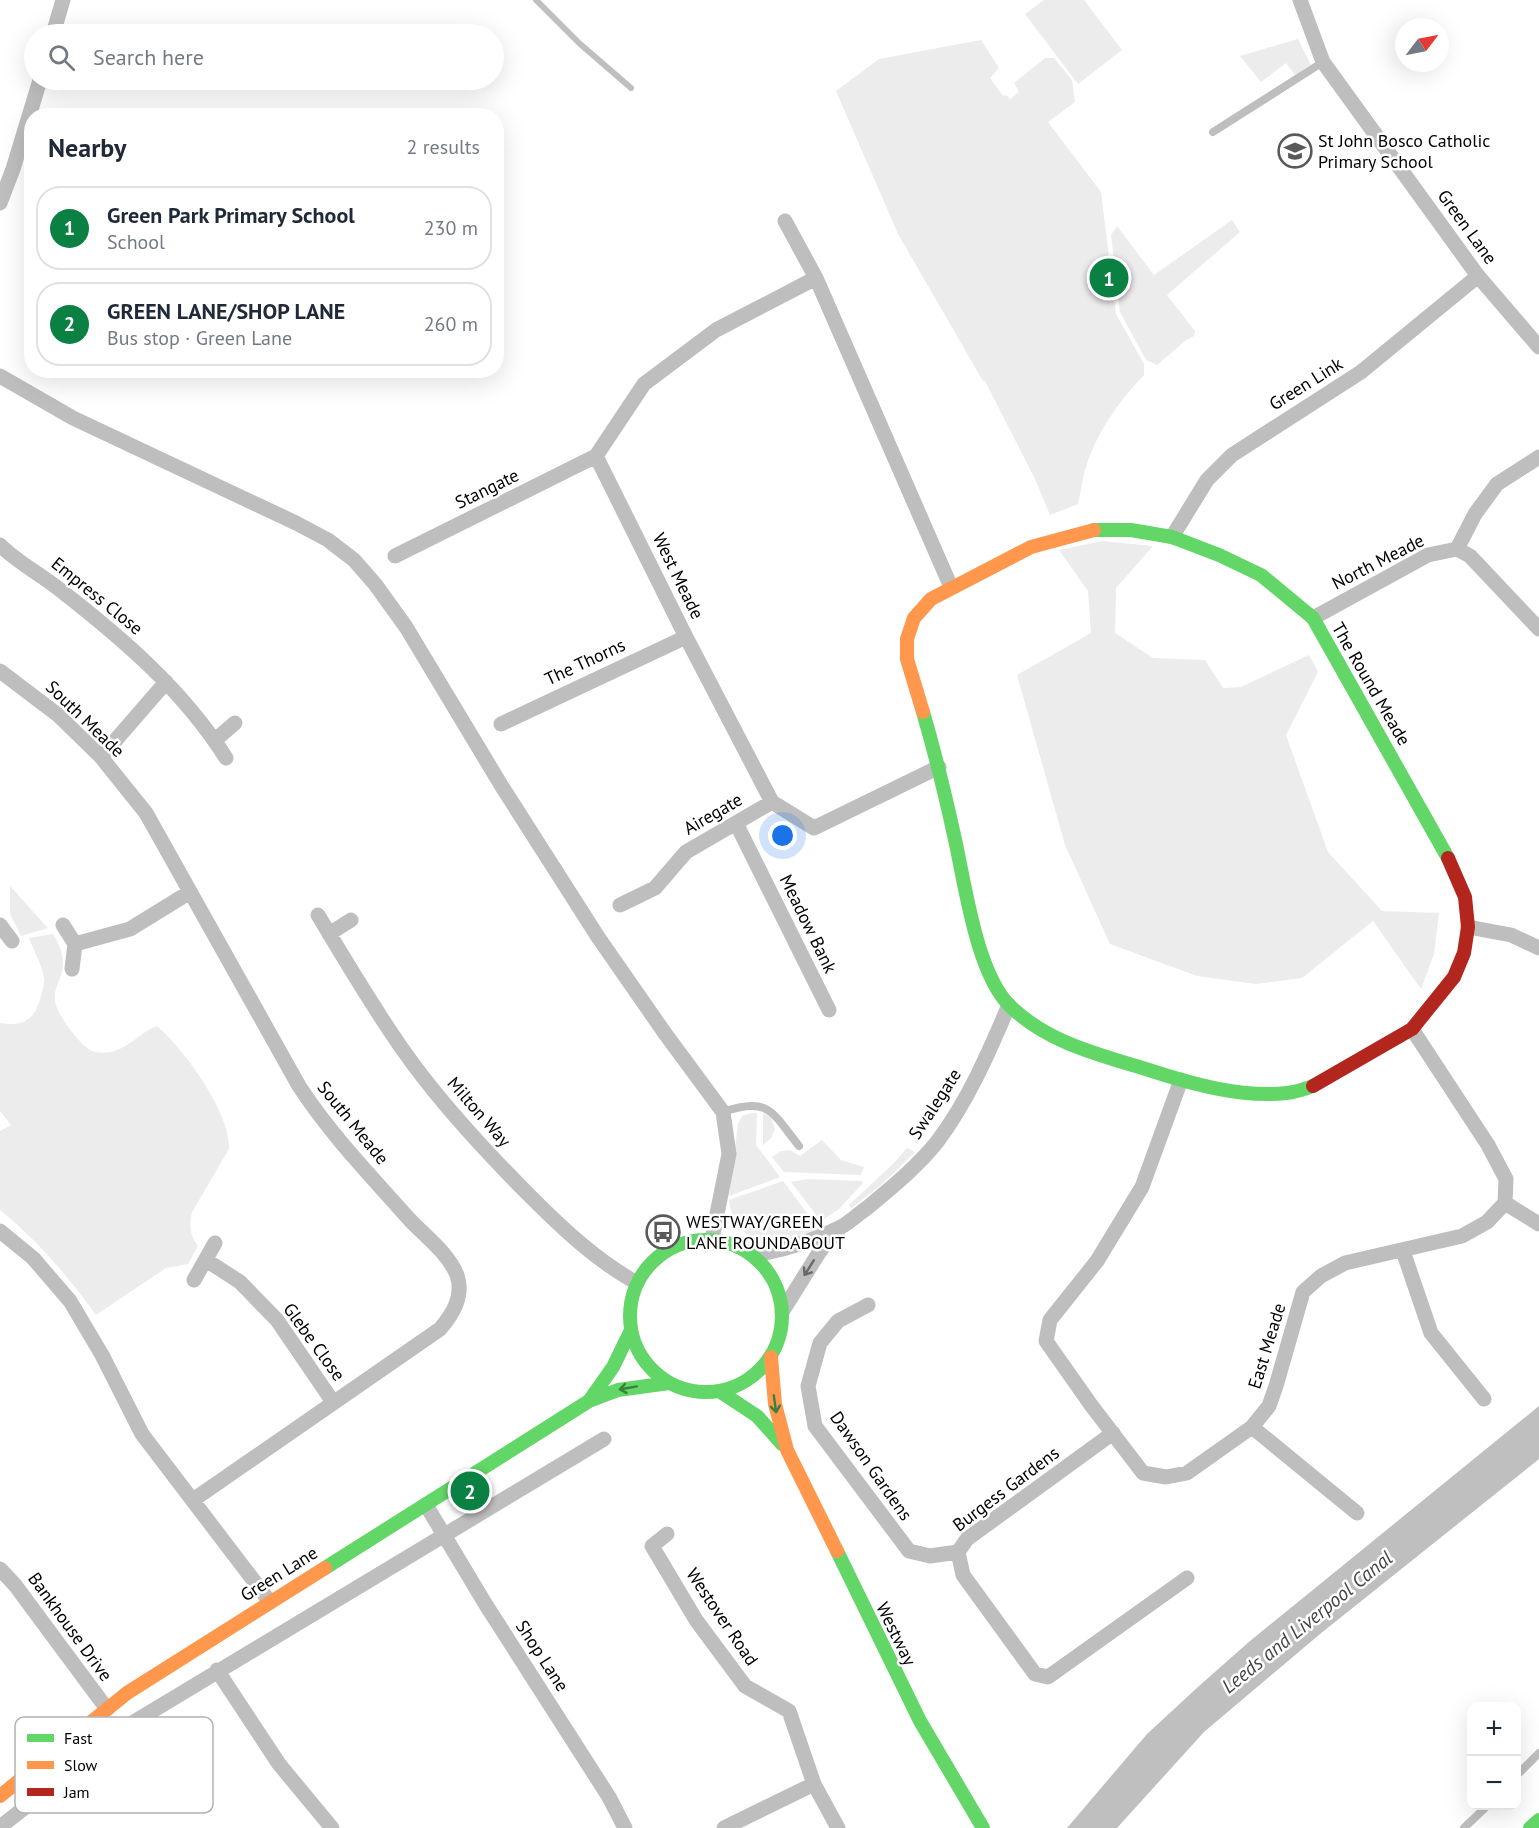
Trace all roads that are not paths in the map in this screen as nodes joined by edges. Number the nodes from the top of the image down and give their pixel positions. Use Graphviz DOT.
graph roads {
  1 [pos="63,0"];
  2 [pos="1300,0"];
  3 [pos="56,24"];
  4 [pos="1323,62"];
  5 [pos="37,90"];
  6 [pos="32,108"];
  7 [pos="1213,132"];
  8 [pos="24,133"];
  9 [pos="0,203"];
  10 [pos="785,221"];
  11 [pos="1478,276"];
  12 [pos="816,278"];
  13 [pos="1539,347"];
  14 [pos="0,376"];
  15 [pos="596,456"];
  16 [pos="1539,457"];
  17 [pos="1172,537"];
  18 [pos="0,545"];
  19 [pos="1457,549"];
  20 [pos="395,556"];
  21 [pos="951,587"];
  22 [pos="1313,618"];
  23 [pos="1539,629"];
  24 [pos="686,636"];
  25 [pos="0,671"];
  26 [pos="166,682"];
  27 [pos="234,723"];
  28 [pos="501,724"];
  29 [pos="215,740"];
  30 [pos="101,757"];
  31 [pos="226,758"];
  32 [pos="939,766"];
  33 [pos="772,802"];
  34 [pos="736,823"];
  35 [pos="190,892"];
  36 [pos="620,905"];
  37 [pos="318,915"];
  38 [pos="351,920"];
  39 [pos="0,925"];
  40 [pos="63,925"];
  41 [pos="1468,927"];
  42 [pos="329,934"];
  43 [pos="12,941"];
  44 [pos="75,944"];
  45 [pos="1539,948"];
  46 [pos="72,969"];
  47 [pos="1009,1005"];
  48 [pos="829,1010"];
  49 [pos="1412,1029"];
  50 [pos="1181,1080"];
  51 [pos="723,1112"];
  52 [pos="799,1146"];
  53 [pos="1505,1203"];
  54 [pos="1539,1224"];
  55 [pos="840,1227"];
  56 [pos="0,1231"];
  57 [pos="712,1239"];
  58 [pos="215,1243"];
  59 [pos="1403,1251"];
  60 [pos="754,1255"];
  61 [pos="206,1260"];
  62 [pos="194,1280"];
  63 [pos="637,1283"];
  64 [pos="868,1305"];
  65 [pos="782,1312"];
  66 [pos="631,1330"];
  67 [pos="771,1357"];
  68 [pos="669,1383"];
  69 [pos="719,1391"];
  70 [pos="1484,1399"];
  71 [pos="589,1401"];
  72 [pos="333,1402"];
  73 [pos="1252,1427"];
  74 [pos="1113,1433"];
  75 [pos="604,1439"];
  76 [pos="787,1450"];
  77 [pos="193,1500"];
  78 [pos="426,1504"];
  79 [pos="1357,1513"];
  80 [pos="443,1534"];
  81 [pos="667,1534"];
  82 [pos="957,1552"];
  83 [pos="0,1569"];
  84 [pos="1187,1578"];
  85 [pos="270,1602"];
  86 [pos="217,1670"];
  87 [pos="107,1709"];
  88 [pos="97,1717"];
  89 [pos="142,1717"];
  90 [pos="1539,1753"];
  91 [pos="1521,1771"];
  92 [pos="15,1784"];
  93 [pos="814,1784"];
  94 [pos="0,1796"];
  95 [pos="1483,1810"];
  96 [pos="18,1813"];
  97 [pos="1539,1820"];
  98 [pos="0,1827"];
  99 [pos="332,1828"];
  100 [pos="626,1828"];
  101 [pos="724,1828"];
  102 [pos="838,1828"];
  103 [pos="983,1828"];
  104 [pos="1464,1828"];
  105 [pos="1530,1828"];
  1 -- 3 [label="street"];
  2 -- 4 [label="street, Green Lane"];
  4 -- 7 [label="lane"];
  4 -- 11 [label="street, Green Lane"];
  5 -- 6 [label="street"];
  8 -- 9 [label="street"];
  10 -- 12 [label="street"];
  11 -- 13 [label="street, Green Lane"];
  11 -- 17 [label="street, Green Link"];
  12 -- 15 [label="street"];
  12 -- 21 [label="street"];
  14 -- 51 [label="street"];
  15 -- 20 [label="street, Stangate"];
  15 -- 24 [label="street, West Meade"];
  16 -- 19 [label="street"];
  17 -- 21 [label="main road, The Round Meade"];
  17 -- 22 [label="main road, The Round Meade"];
  18 -- 26 [label="street, Empress Close"];
  19 -- 22 [label="street, North Meade"];
  19 -- 23 [label="street"];
  21 -- 32 [label="main road, The Round Meade"];
  22 -- 41 [label="main road, The Round Meade"];
  24 -- 28 [label="street, The Thorns"];
  24 -- 33 [label="street, West Meade"];
  25 -- 30 [label="street, South Meade"];
  26 -- 29 [label="street, Empress Close"];
  26 -- 30 [label="street"];
  27 -- 29 [label="street"];
  29 -- 31 [label="street, Empress Close"];
  30 -- 35 [label="street, South Meade"];
  32 -- 33 [label="street"];
  32 -- 47 [label="main road, The Round Meade"];
  33 -- 34 [label="street, Airegate"];
  34 -- 36 [label="street, Airegate"];
  34 -- 48 [label="street, Meadow Bank"];
  35 -- 44 [label="street"];
  35 -- 72 [label="street, South Meade"];
  37 -- 42 [label="street, Milton Way"];
  38 -- 42 [label="street"];
  39 -- 43 [label="street"];
  40 -- 44 [label="street"];
  41 -- 45 [label="street"];
  41 -- 49 [label="main road, The Round Meade"];
  42 -- 63 [label="street, Milton Way"];
  44 -- 46 [label="street"];
  47 -- 50 [label="main road, The Round Meade"];
  47 -- 55 [label="street, Swalegate"];
  49 -- 50 [label="main road, The Round Meade"];
  49 -- 53 [label="street"];
  50 -- 74 [label="street, East Meade"];
  51 -- 52 [label="lane"];
  51 -- 57 [label="street"];
  53 -- 54 [label="street"];
  53 -- 59 [label="street, East Meade"];
  55 -- 60 [label="street, Swalegate"];
  55 -- 65 [label="street, Swalegate, one-way"];
  56 -- 77 [label="street"];
  57 -- 60 [label="main road"];
  57 -- 63 [label="main road"];
  58 -- 61 [label="street"];
  59 -- 70 [label="street"];
  59 -- 73 [label="street, East Meade"];
  60 -- 65 [label="main road"];
  61 -- 62 [label="street"];
  61 -- 72 [label="street, Glebe Close"];
  63 -- 66 [label="main road"];
  64 -- 82 [label="street, Dawson Gardens"];
  65 -- 67 [label="main road"];
  66 -- 68 [label="main road"];
  66 -- 71 [label="main road, Green Lane"];
  67 -- 69 [label="main road"];
  67 -- 76 [label="main road, Westway, one-way"];
  68 -- 69 [label="main road"];
  68 -- 71 [label="main road, Green Lane, one-way"];
  69 -- 76 [label="main road, Westway"];
  71 -- 78 [label="main road, Green Lane"];
  72 -- 77 [label="street, South Meade"];
  73 -- 74 [label="street, East Meade"];
  73 -- 79 [label="street"];
  74 -- 82 [label="street, Burgess Gardens"];
  75 -- 80 [label="street"];
  76 -- 103 [label="main road, Westway"];
  77 -- 85 [label="street"];
  78 -- 80 [label="street, Shop Lane"];
  78 -- 85 [label="main road, Green Lane"];
  80 -- 86 [label="street"];
  80 -- 100 [label="street, Shop Lane"];
  81 -- 93 [label="street, Westover Road"];
  82 -- 84 [label="street, Burgess Gardens"];
  83 -- 87 [label="street, Bankhouse Drive"];
  85 -- 87 [label="main road, Green Lane"];
  86 -- 89 [label="street"];
  86 -- 99 [label="street"];
  87 -- 88 [label="main road, Green Lane"];
  90 -- 91 [label="lane"];
  92 -- 94 [label="main road, Green Lane"];
  93 -- 101 [label="street"];
  93 -- 102 [label="street"];
  95 -- 104 [label="lane"];
  96 -- 98 [label="street"];
  97 -- 105 [label="main road"];
}
